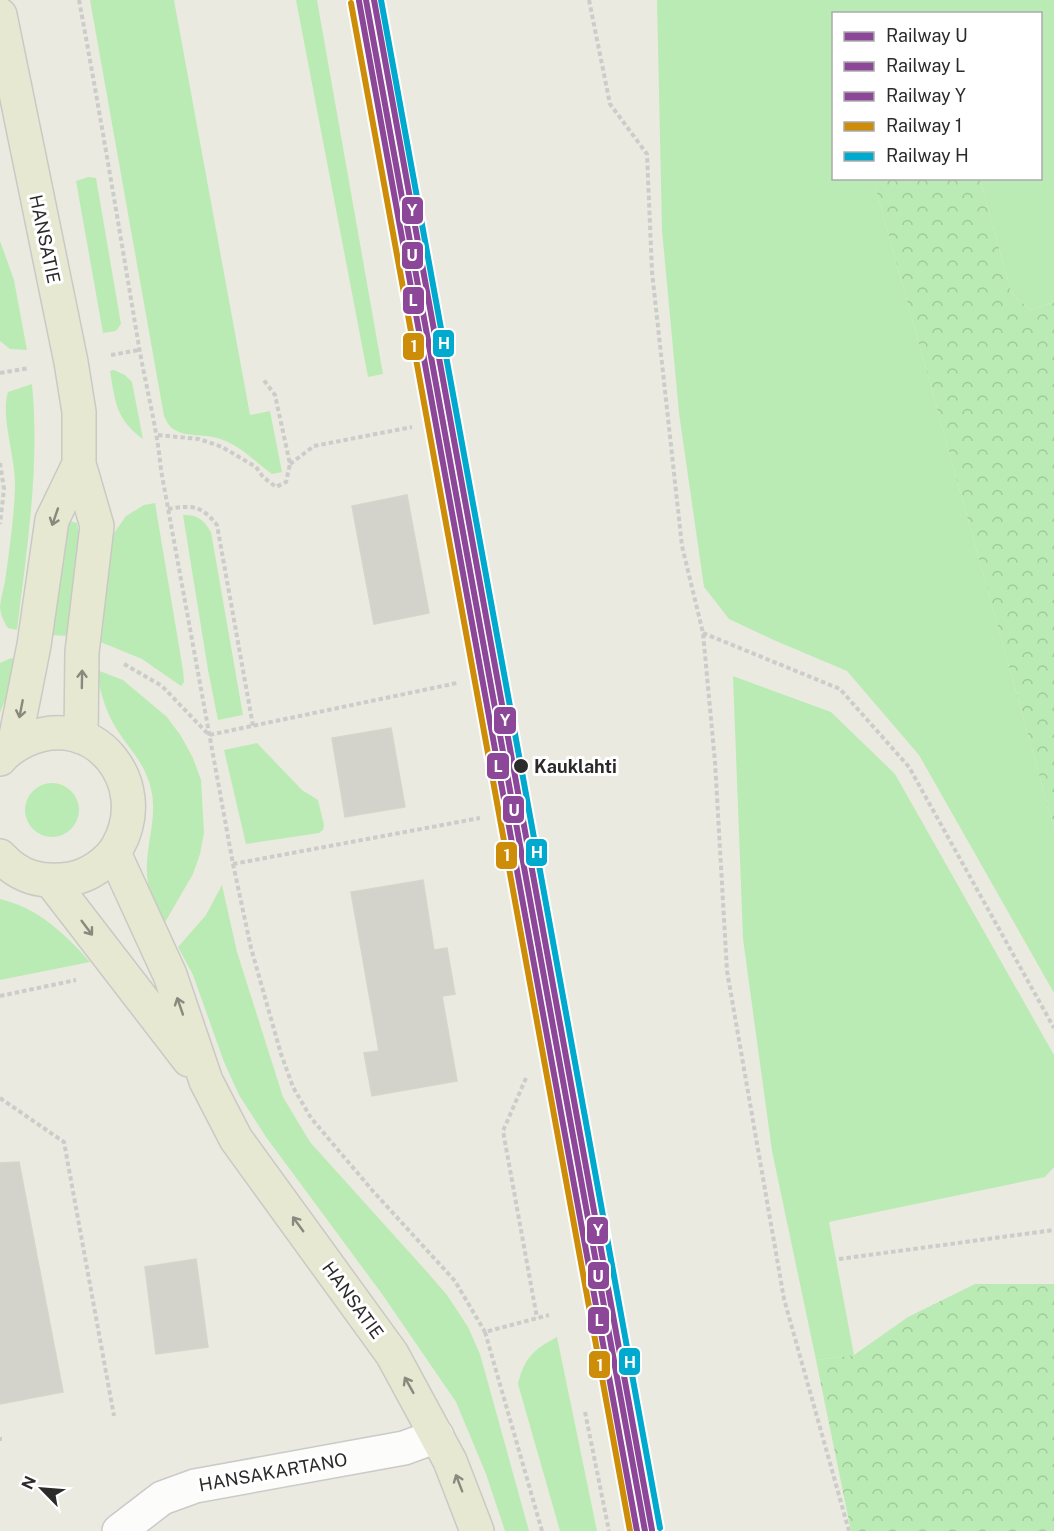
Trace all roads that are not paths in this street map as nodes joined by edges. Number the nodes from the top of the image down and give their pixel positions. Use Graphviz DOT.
graph roads {
  1 [pos="0,15"];
  2 [pos="79,464"];
  3 [pos="81,737"];
  4 [pos="7,752"];
  5 [pos="114,853"];
  6 [pos="6,867"];
  7 [pos="51,881"];
  8 [pos="206,1081"];
  9 [pos="437,1436"];
  10 [pos="119,1531"];
  11 [pos="477,1531"];
  1 -- 2 [label="main road, HANSATIE"];
  3 -- 2 [label="main road, HANSATIE, one-way"];
  2 -- 4 [label="main road, HANSATIE, one-way"];
  3 -- 4 [label="main road"];
  3 -- 5 [label="main road"];
  5 -- 7 [label="main road"];
  8 -- 5 [label="main road, HANSATIE, one-way"];
  6 -- 7 [label="main road"];
  7 -- 8 [label="main road, HANSATIE, one-way"];
  9 -- 8 [label="main road, HANSATIE, one-way"];
  9 -- 10 [label="street, HANSAKARTANO"];
  11 -- 9 [label="main road, HANSATIE, one-way"];
}
